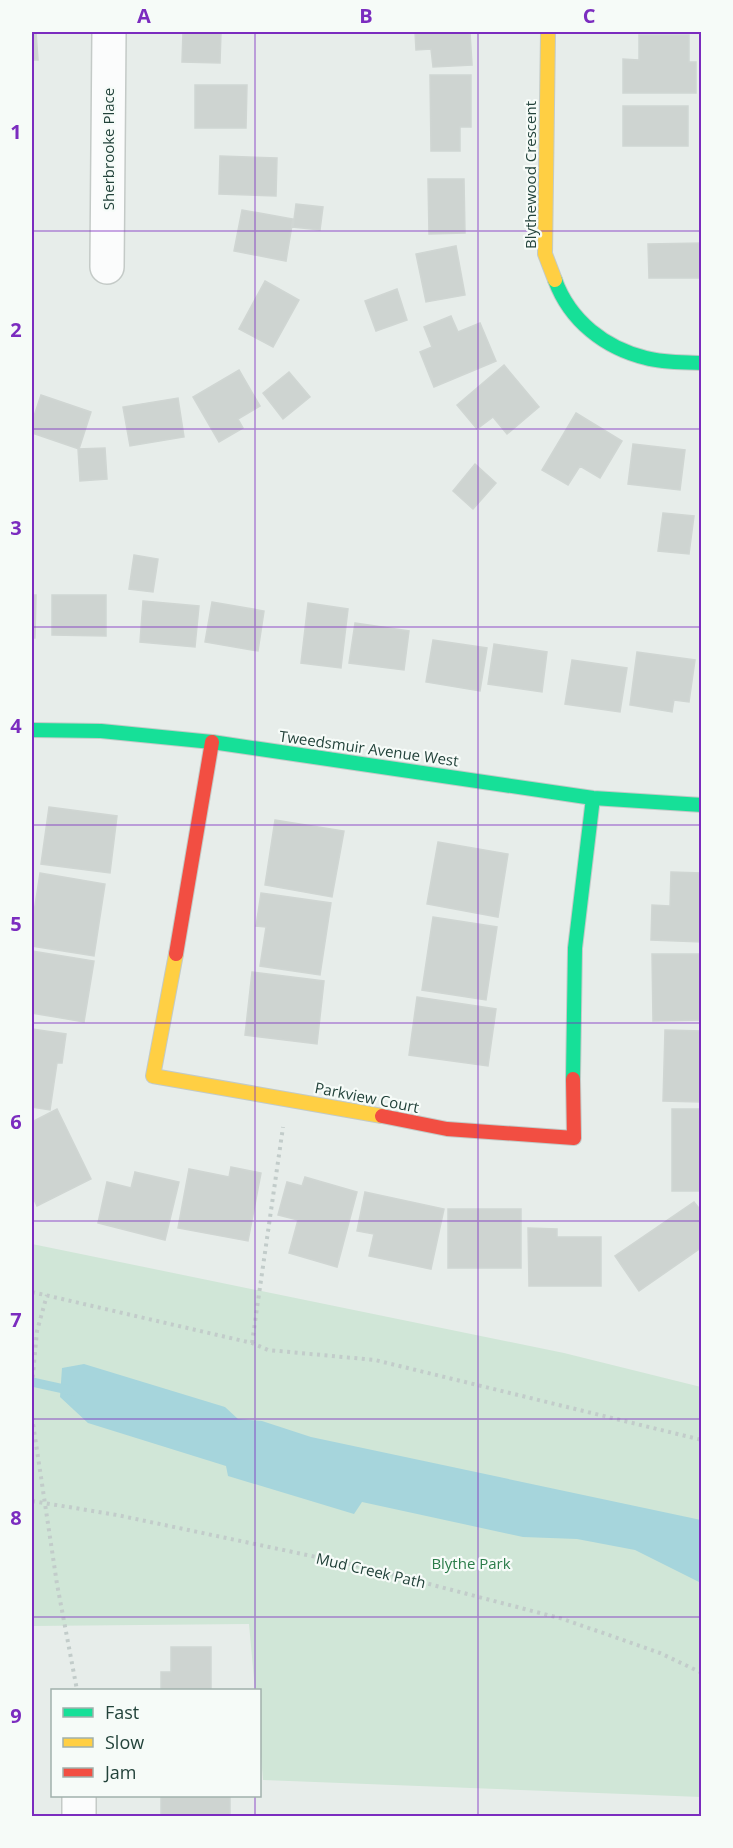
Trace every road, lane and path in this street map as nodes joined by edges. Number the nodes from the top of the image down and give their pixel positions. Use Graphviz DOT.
graph roads {
  1 [pos="109,32"];
  2 [pos="548,32"];
  3 [pos="107,267"];
  4 [pos="702,363"];
  5 [pos="32,730"];
  6 [pos="212,742"];
  7 [pos="593,798"];
  8 [pos="702,805"];
  9 [pos="286,1098"];
  10 [pos="32,1292"];
  11 [pos="47,1295"];
  12 [pos="252,1343"];
  13 [pos="32,1385"];
  14 [pos="32,1417"];
  15 [pos="702,1440"];
  16 [pos="32,1502"];
  17 [pos="44,1503"];
  18 [pos="702,1673"];
  19 [pos="76,1689"];
  20 [pos="79,1797"];
  21 [pos="79,1816"];
  1 -- 3 [label="street, Sherbrooke Place"];
  2 -- 4 [label="street, Blythewood Crescent"];
  5 -- 6 [label="street, Tweedsmuir Avenue West"];
  6 -- 7 [label="street, Tweedsmuir Avenue West"];
  6 -- 9 [label="street, Parkview Court"];
  7 -- 8 [label="street, Tweedsmuir Avenue West"];
  7 -- 9 [label="street, Parkview Court"];
  9 -- 12 [label="path"];
  10 -- 11 [label="path"];
  11 -- 12 [label="path"];
  11 -- 13 [label="path"];
  12 -- 15 [label="path"];
  14 -- 17 [label="path"];
  16 -- 17 [label="path, Mud Creek Path"];
  17 -- 18 [label="path, Mud Creek Path"];
  17 -- 19 [label="path"];
  20 -- 21 [label="street"];
}
